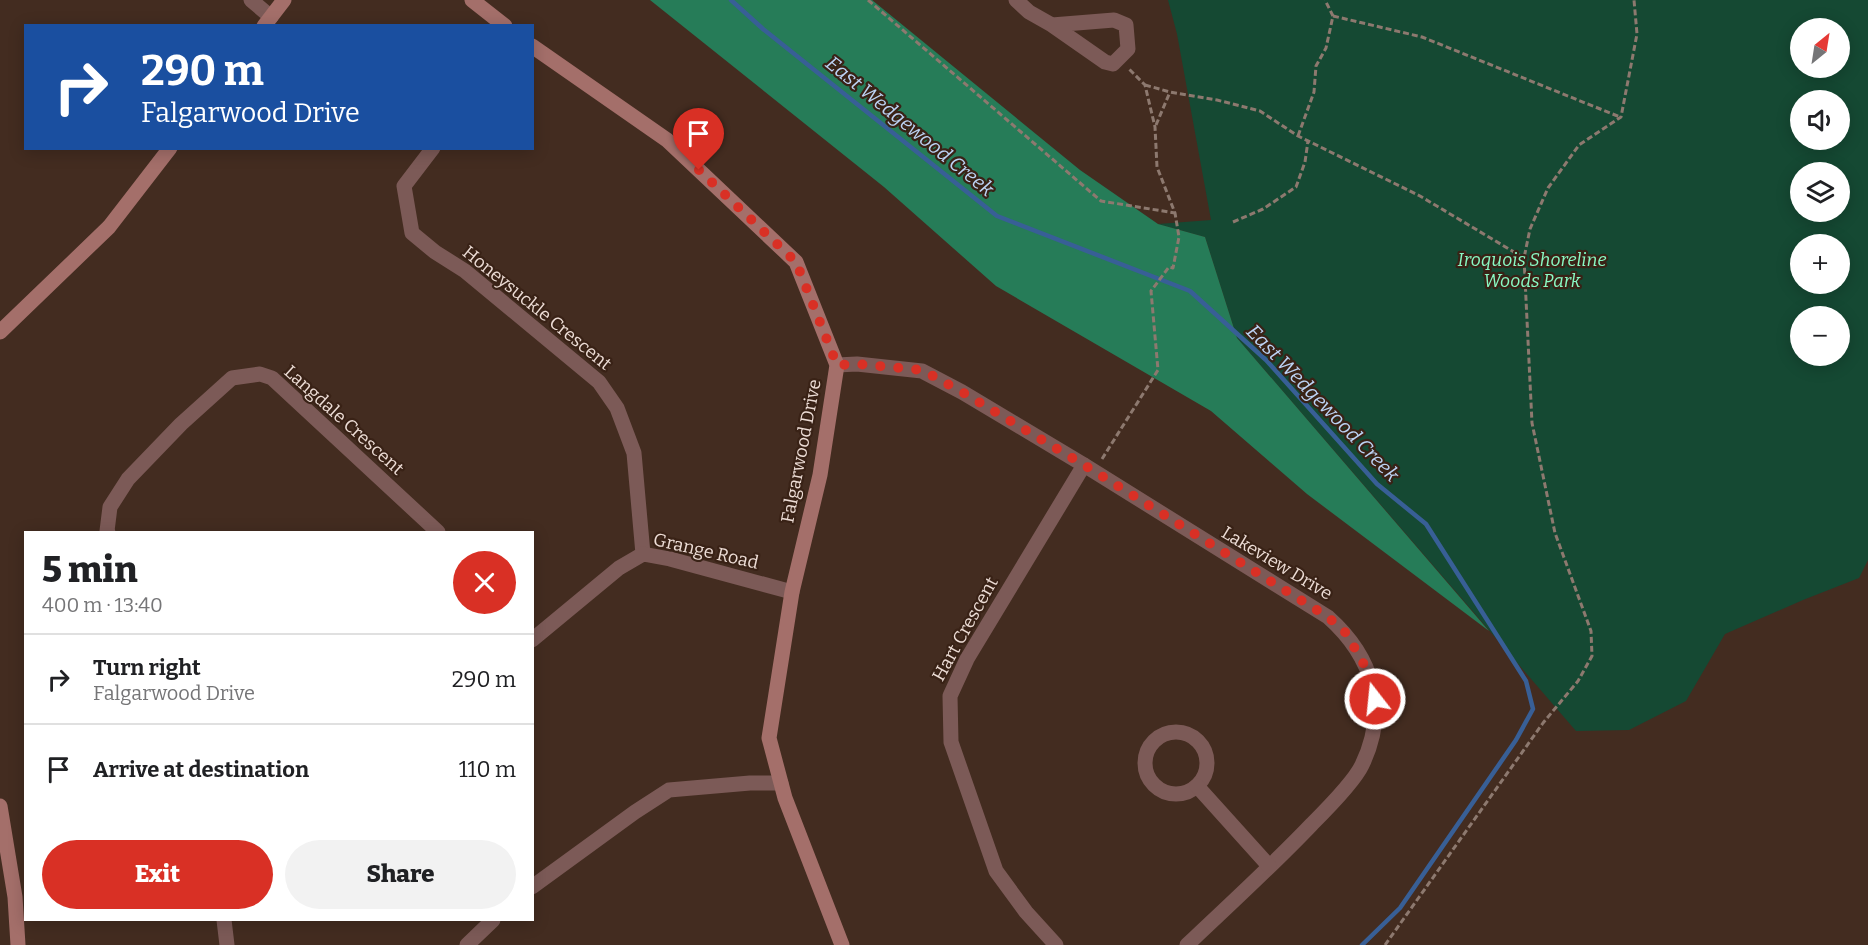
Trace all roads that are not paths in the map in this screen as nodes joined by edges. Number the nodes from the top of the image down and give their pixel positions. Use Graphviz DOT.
graph roads {
  1 [pos="251,0"];
  2 [pos="284,0"];
  3 [pos="472,0"];
  4 [pos="1016,0"];
  5 [pos="268,21"];
  6 [pos="502,24"];
  7 [pos="1052,24"];
  8 [pos="534,47"];
  9 [pos="168,150"];
  10 [pos="431,150"];
  11 [pos="0,331"];
  12 [pos="837,365"];
  13 [pos="1084,465"];
  14 [pos="108,531"];
  15 [pos="437,531"];
  16 [pos="643,554"];
  17 [pos="792,592"];
  18 [pos="534,638"];
  19 [pos="781,783"];
  20 [pos="1197,786"];
  21 [pos="0,806"];
  22 [pos="1269,866"];
  23 [pos="534,886"];
  24 [pos="20,897"];
  25 [pos="224,921"];
  26 [pos="492,921"];
  27 [pos="18,945"];
  28 [pos="227,945"];
  29 [pos="467,945"];
  30 [pos="842,945"];
  31 [pos="1056,945"];
  32 [pos="1187,945"];
  1 -- 5 [label="street"];
  2 -- 5 [label="street"];
  3 -- 6 [label="street"];
  4 -- 7 [label="street"];
  7 -- 7 [label="street"];
  8 -- 12 [label="street, Falgarwood Drive"];
  9 -- 11 [label="street"];
  10 -- 16 [label="street, Honeysuckle Crescent"];
  12 -- 13 [label="street, Lakeview Drive"];
  12 -- 17 [label="street, Falgarwood Drive"];
  13 -- 22 [label="street, Lakeview Drive"];
  13 -- 31 [label="street, Hart Crescent"];
  14 -- 15 [label="street, Langdale Crescent"];
  16 -- 17 [label="street, Grange Road"];
  16 -- 18 [label="street, Grange Road"];
  17 -- 19 [label="street, Falgarwood Drive"];
  19 -- 23 [label="street"];
  19 -- 30 [label="street, Falgarwood Drive"];
  20 -- 20 [label="street"];
  20 -- 22 [label="street"];
  21 -- 24 [label="street"];
  22 -- 32 [label="street, Lakeview Drive"];
  24 -- 27 [label="street"];
  25 -- 28 [label="street"];
  26 -- 29 [label="street"];
}
